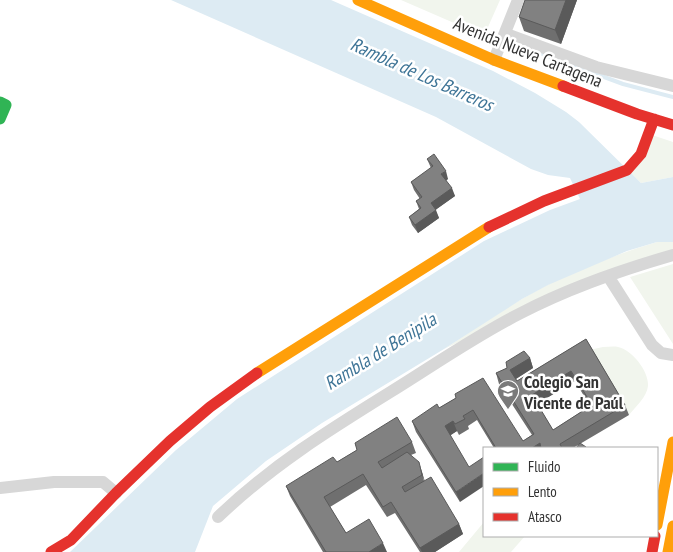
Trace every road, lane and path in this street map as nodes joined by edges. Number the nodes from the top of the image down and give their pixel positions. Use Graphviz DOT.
graph roads {
  1 [pos="358,0"];
  2 [pos="518,0"];
  3 [pos="506,34"];
  4 [pos="494,60"];
  5 [pos="673,86"];
  6 [pos="3,103"];
  7 [pos="0,118"];
  8 [pos="656,120"];
  9 [pos="673,126"];
  10 [pos="673,255"];
  11 [pos="608,276"];
  12 [pos="673,355"];
  13 [pos="673,442"];
  14 [pos="0,488"];
  15 [pos="116,493"];
  16 [pos="218,517"];
  17 [pos="658,520"];
  18 [pos="673,526"];
  19 [pos="655,537"];
  20 [pos="51,552"];
  21 [pos="652,552"];
  22 [pos="668,552"];
  1 -- 4 [label="street, Avenida Nueva Cartagena"];
  2 -- 3 [label="street"];
  3 -- 4 [label="street"];
  3 -- 5 [label="street"];
  4 -- 8 [label="street, Avenida Nueva Cartagena"];
  6 -- 7 [label="street"];
  8 -- 9 [label="street, Avenida Nueva Cartagena"];
  8 -- 15 [label="street"];
  10 -- 11 [label="street"];
  11 -- 12 [label="street"];
  11 -- 16 [label="street"];
  13 -- 17 [label="street"];
  14 -- 15 [label="street"];
  15 -- 20 [label="street"];
  18 -- 22 [label="street"];
  19 -- 21 [label="street"];
}
